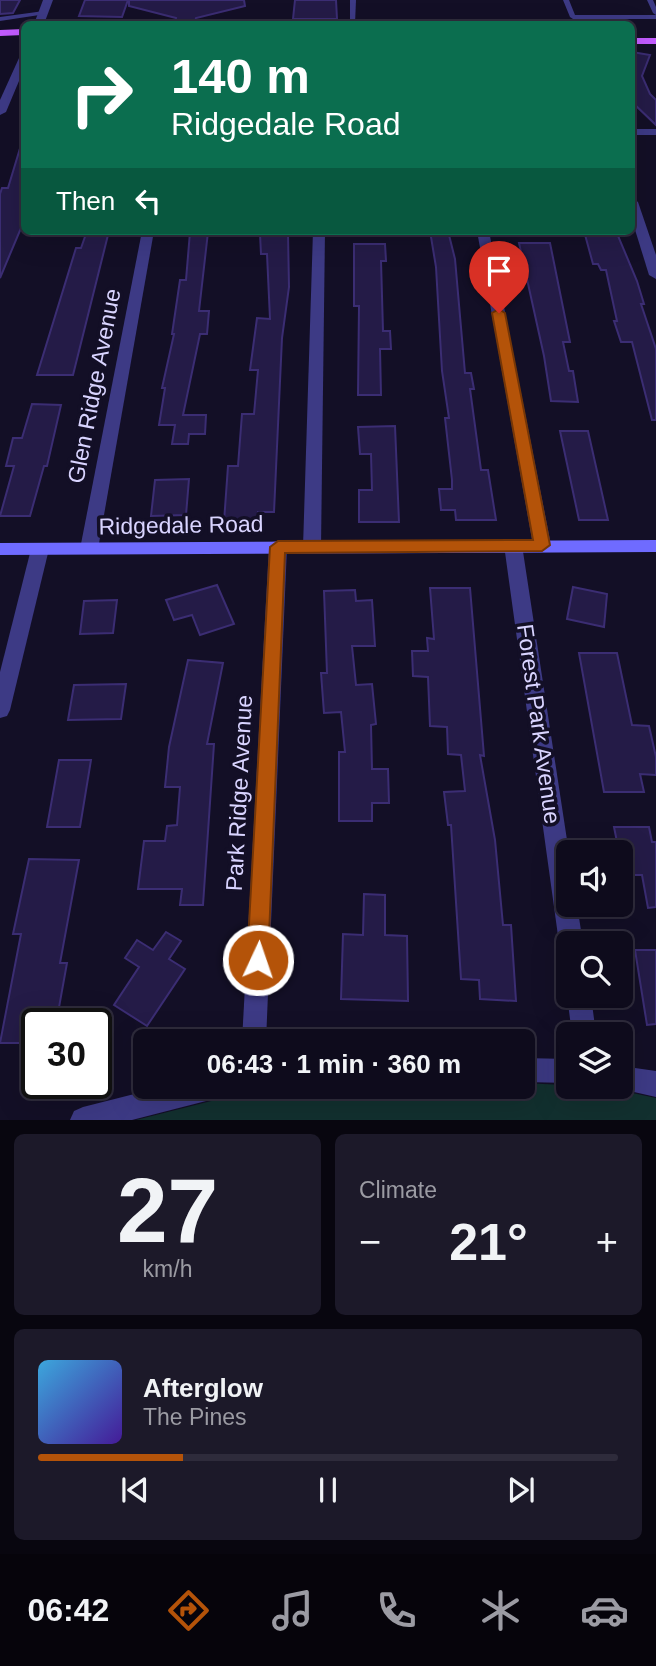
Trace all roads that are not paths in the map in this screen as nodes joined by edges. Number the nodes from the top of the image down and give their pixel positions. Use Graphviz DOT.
graph roads {
  1 [pos="48,0"];
  2 [pos="353,0"];
  3 [pos="566,0"];
  4 [pos="650,0"];
  5 [pos="44,13"];
  6 [pos="656,15"];
  7 [pos="0,19"];
  8 [pos="40,21"];
  9 [pos="353,21"];
  10 [pos="21,32"];
  11 [pos="635,32"];
  12 [pos="656,32"];
  13 [pos="0,33"];
  14 [pos="21,41"];
  15 [pos="635,41"];
  16 [pos="656,41"];
  17 [pos="0,42"];
  18 [pos="21,65"];
  19 [pos="0,112"];
  20 [pos="635,132"];
  21 [pos="656,132"];
  22 [pos="635,211"];
  23 [pos="147,235"];
  24 [pos="319,235"];
  25 [pos="484,235"];
  26 [pos="656,275"];
  27 [pos="513,545"];
  28 [pos="542,545"];
  29 [pos="656,546"];
  30 [pos="278,547"];
  31 [pos="312,547"];
  32 [pos="0,549"];
  33 [pos="40,549"];
  34 [pos="89,549"];
  35 [pos="0,710"];
  36 [pos="569,931"];
  37 [pos="255,1029"];
  38 [pos="535,1070"];
  39 [pos="556,1071"];
  40 [pos="633,1080"];
  41 [pos="656,1084"];
  42 [pos="164,1099"];
  43 [pos="83,1120"];
  1 -- 5 [label="street"];
  2 -- 9 [label="lane"];
  3 -- 6 [label="lane"];
  4 -- 6 [label="lane"];
  5 -- 7 [label="lane"];
  5 -- 8 [label="street"];
  10 -- 13 [label="main road"];
  11 -- 12 [label="main road"];
  14 -- 17 [label="main road"];
  15 -- 16 [label="main road"];
  18 -- 19 [label="street"];
  20 -- 21 [label="street"];
  22 -- 26 [label="street"];
  23 -- 34 [label="street, Glen Ridge Avenue"];
  24 -- 31 [label="street"];
  25 -- 28 [label="street"];
  27 -- 28 [label="street, Ridgedale Road"];
  27 -- 31 [label="street, Ridgedale Road"];
  27 -- 36 [label="street, Forest Park Avenue"];
  28 -- 29 [label="street, Ridgedale Road"];
  30 -- 31 [label="street, Ridgedale Road"];
  30 -- 34 [label="street, Ridgedale Road"];
  30 -- 37 [label="street, Park Ridge Avenue"];
  32 -- 33 [label="street, Ridgedale Road"];
  33 -- 34 [label="street, Ridgedale Road"];
  33 -- 35 [label="street"];
  38 -- 39 [label="street"];
  40 -- 41 [label="street"];
  42 -- 43 [label="street"];
}
